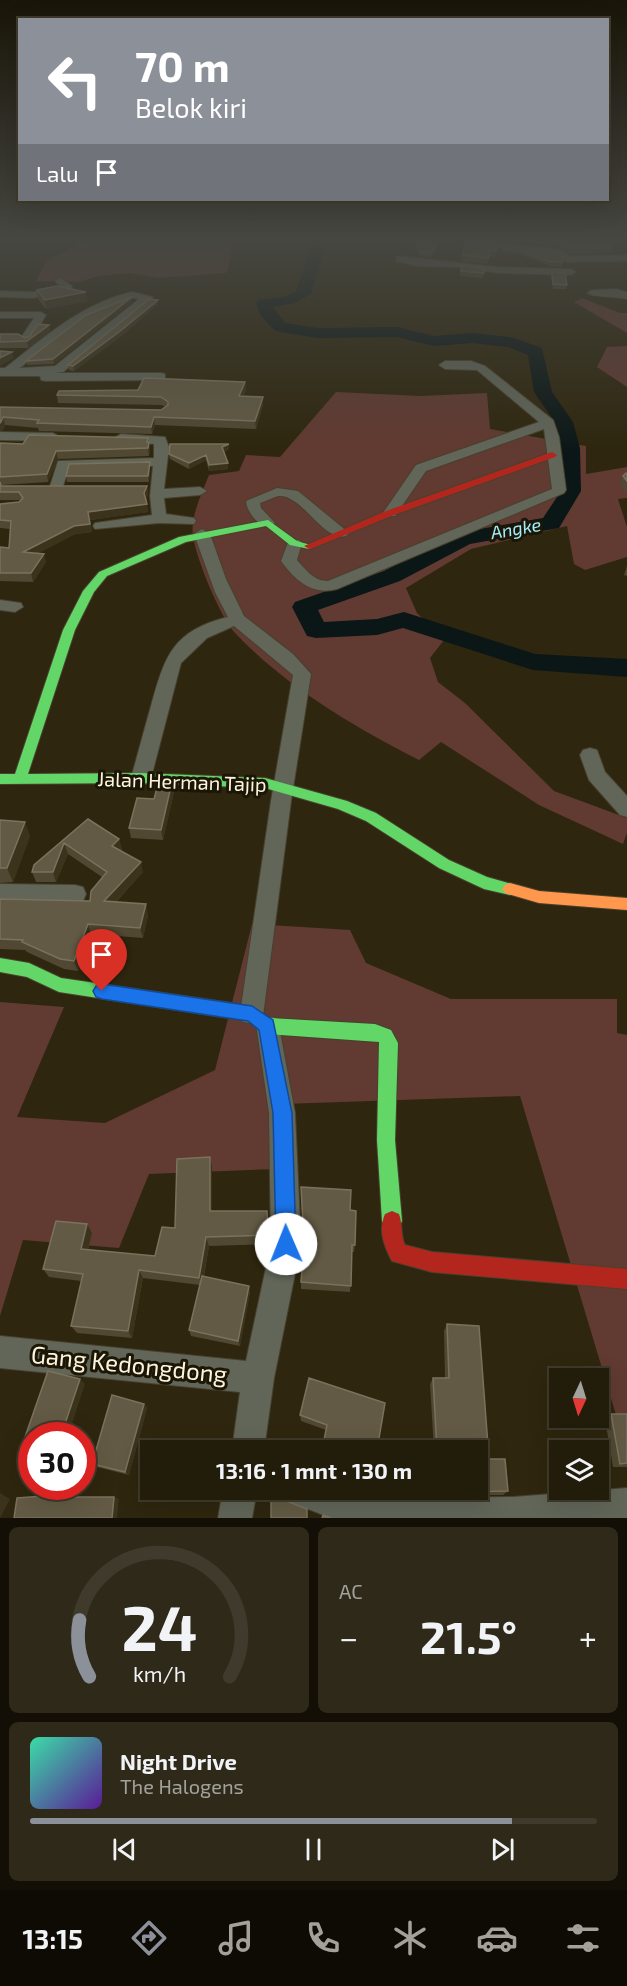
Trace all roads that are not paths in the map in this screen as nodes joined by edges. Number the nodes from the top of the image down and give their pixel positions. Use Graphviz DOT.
graph roads {
  1 [pos="0,315"];
  2 [pos="26,339"];
  3 [pos="11,353"];
  4 [pos="33,353"];
  5 [pos="445,365"];
  6 [pos="3,374"];
  7 [pos="161,377"];
  8 [pos="41,419"];
  9 [pos="548,423"];
  10 [pos="0,435"];
  11 [pos="31,436"];
  12 [pos="65,438"];
  13 [pos="105,438"];
  14 [pos="552,455"];
  15 [pos="160,462"];
  16 [pos="56,489"];
  17 [pos="406,489"];
  18 [pos="154,490"];
  19 [pos="200,491"];
  20 [pos="426,500"];
  21 [pos="390,513"];
  22 [pos="160,518"];
  23 [pos="189,521"];
  24 [pos="268,523"];
  25 [pos="100,526"];
  26 [pos="341,533"];
  27 [pos="202,534"];
  28 [pos="294,543"];
  29 [pos="238,620"];
  30 [pos="590,755"];
  31 [pos="20,778"];
  32 [pos="141,778"];
  33 [pos="0,779"];
  34 [pos="284,787"];
  35 [pos="627,809"];
  36 [pos="0,893"];
  37 [pos="75,894"];
  38 [pos="627,904"];
  39 [pos="0,965"];
  40 [pos="260,1020"];
  41 [pos="627,1279"];
  42 [pos="0,1352"];
  43 [pos="258,1378"];
  44 [pos="249,1440"];
  45 [pos="238,1500"];
  46 [pos="330,1500"];
  47 [pos="627,1505"];
  48 [pos="434,1516"];
  49 [pos="235,1518"];
  1 -- 2 [label="street"];
  3 -- 4 [label="street"];
  4 -- 6 [label="street"];
  4 -- 6 [label="street"];
  5 -- 9 [label="street"];
  6 -- 7 [label="street"];
  8 -- 11 [label="street"];
  9 -- 14 [label="street"];
  9 -- 17 [label="street"];
  10 -- 11 [label="street"];
  11 -- 12 [label="street"];
  13 -- 15 [label="street"];
  14 -- 20 [label="street"];
  14 -- 28 [label="street"];
  15 -- 16 [label="street"];
  15 -- 18 [label="street"];
  17 -- 20 [label="street"];
  17 -- 21 [label="street"];
  18 -- 19 [label="street"];
  18 -- 22 [label="street"];
  20 -- 21 [label="street"];
  21 -- 26 [label="street"];
  22 -- 23 [label="street"];
  22 -- 25 [label="street"];
  24 -- 26 [label="street"];
  24 -- 27 [label="street"];
  24 -- 28 [label="street"];
  26 -- 28 [label="street"];
  27 -- 29 [label="street"];
  27 -- 31 [label="street"];
  29 -- 32 [label="street"];
  29 -- 34 [label="street"];
  30 -- 35 [label="street"];
  31 -- 32 [label="street, Jalan Herman Tajip"];
  31 -- 33 [label="street, Jalan Herman Tajip"];
  32 -- 34 [label="street, Jalan Herman Tajip"];
  34 -- 38 [label="street, Jalan Herman Tajip"];
  34 -- 40 [label="street"];
  36 -- 37 [label="street"];
  39 -- 40 [label="street"];
  40 -- 41 [label="street"];
  40 -- 43 [label="street"];
  42 -- 43 [label="street, Gang Kedongdong"];
  43 -- 44 [label="street"];
  45 -- 49 [label="street"];
  46 -- 48 [label="street"];
  47 -- 48 [label="street"];
}
